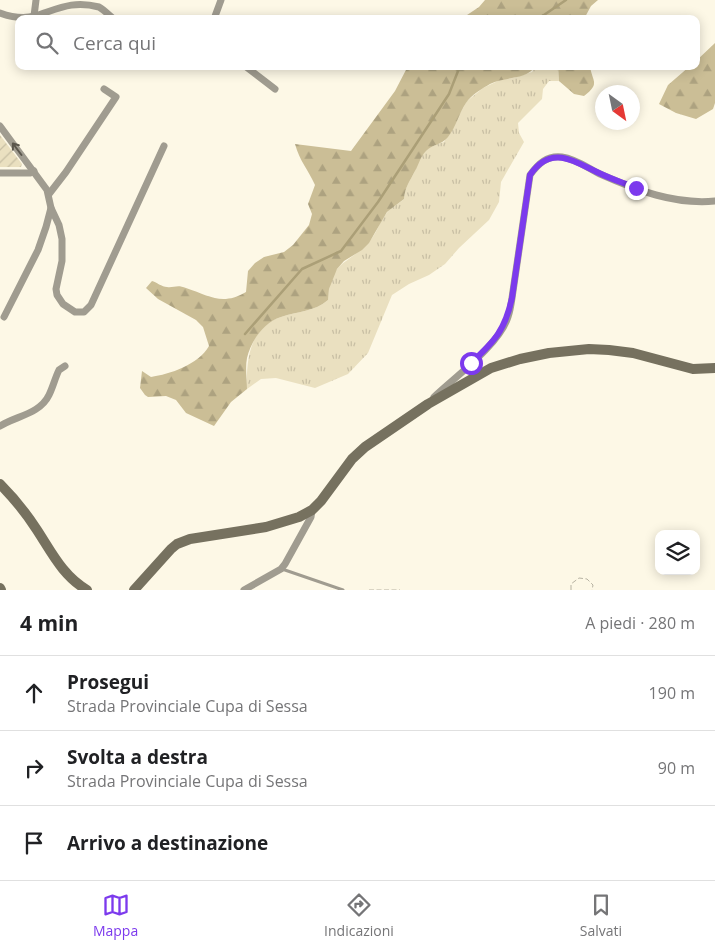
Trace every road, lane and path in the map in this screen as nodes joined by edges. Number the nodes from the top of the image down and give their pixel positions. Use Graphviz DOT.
graph roads {
  1 [pos="36,0"];
  2 [pos="221,0"];
  3 [pos="0,13"];
  4 [pos="34,15"];
  5 [pos="37,15"];
  6 [pos="109,15"];
  7 [pos="215,15"];
  8 [pos="15,16"];
  9 [pos="250,70"];
  10 [pos="104,89"];
  11 [pos="275,89"];
  12 [pos="0,126"];
  13 [pos="164,146"];
  14 [pos="34,171"];
  15 [pos="0,173"];
  16 [pos="49,194"];
  17 [pos="715,201"];
  18 [pos="51,208"];
  19 [pos="4,316"];
  20 [pos="65,366"];
  21 [pos="715,368"];
  22 [pos="428,404"];
  23 [pos="0,426"];
  24 [pos="0,484"];
  25 [pos="312,510"];
  26 [pos="281,569"];
  27 [pos="87,590"];
  28 [pos="134,590"];
  29 [pos="244,590"];
  30 [pos="343,590"];
  31 [pos="368,590"];
  32 [pos="400,590"];
  33 [pos="571,590"];
  34 [pos="592,590"];
  1 -- 4 [label="street"];
  2 -- 7 [label="street"];
  3 -- 8 [label="street"];
  5 -- 6 [label="street"];
  9 -- 11 [label="street"];
  10 -- 16 [label="street"];
  14 -- 12 [label="street, one-way"];
  13 -- 18 [label="street"];
  14 -- 15 [label="street"];
  14 -- 16 [label="street"];
  16 -- 18 [label="street"];
  17 -- 22 [label="street"];
  18 -- 19 [label="street"];
  20 -- 23 [label="street"];
  21 -- 22 [label="street"];
  22 -- 25 [label="street"];
  24 -- 27 [label="street"];
  25 -- 26 [label="street"];
  25 -- 28 [label="street"];
  26 -- 29 [label="street"];
  26 -- 30 [label="lane"];
  31 -- 32 [label="path"];
  33 -- 34 [label="path"];
}
